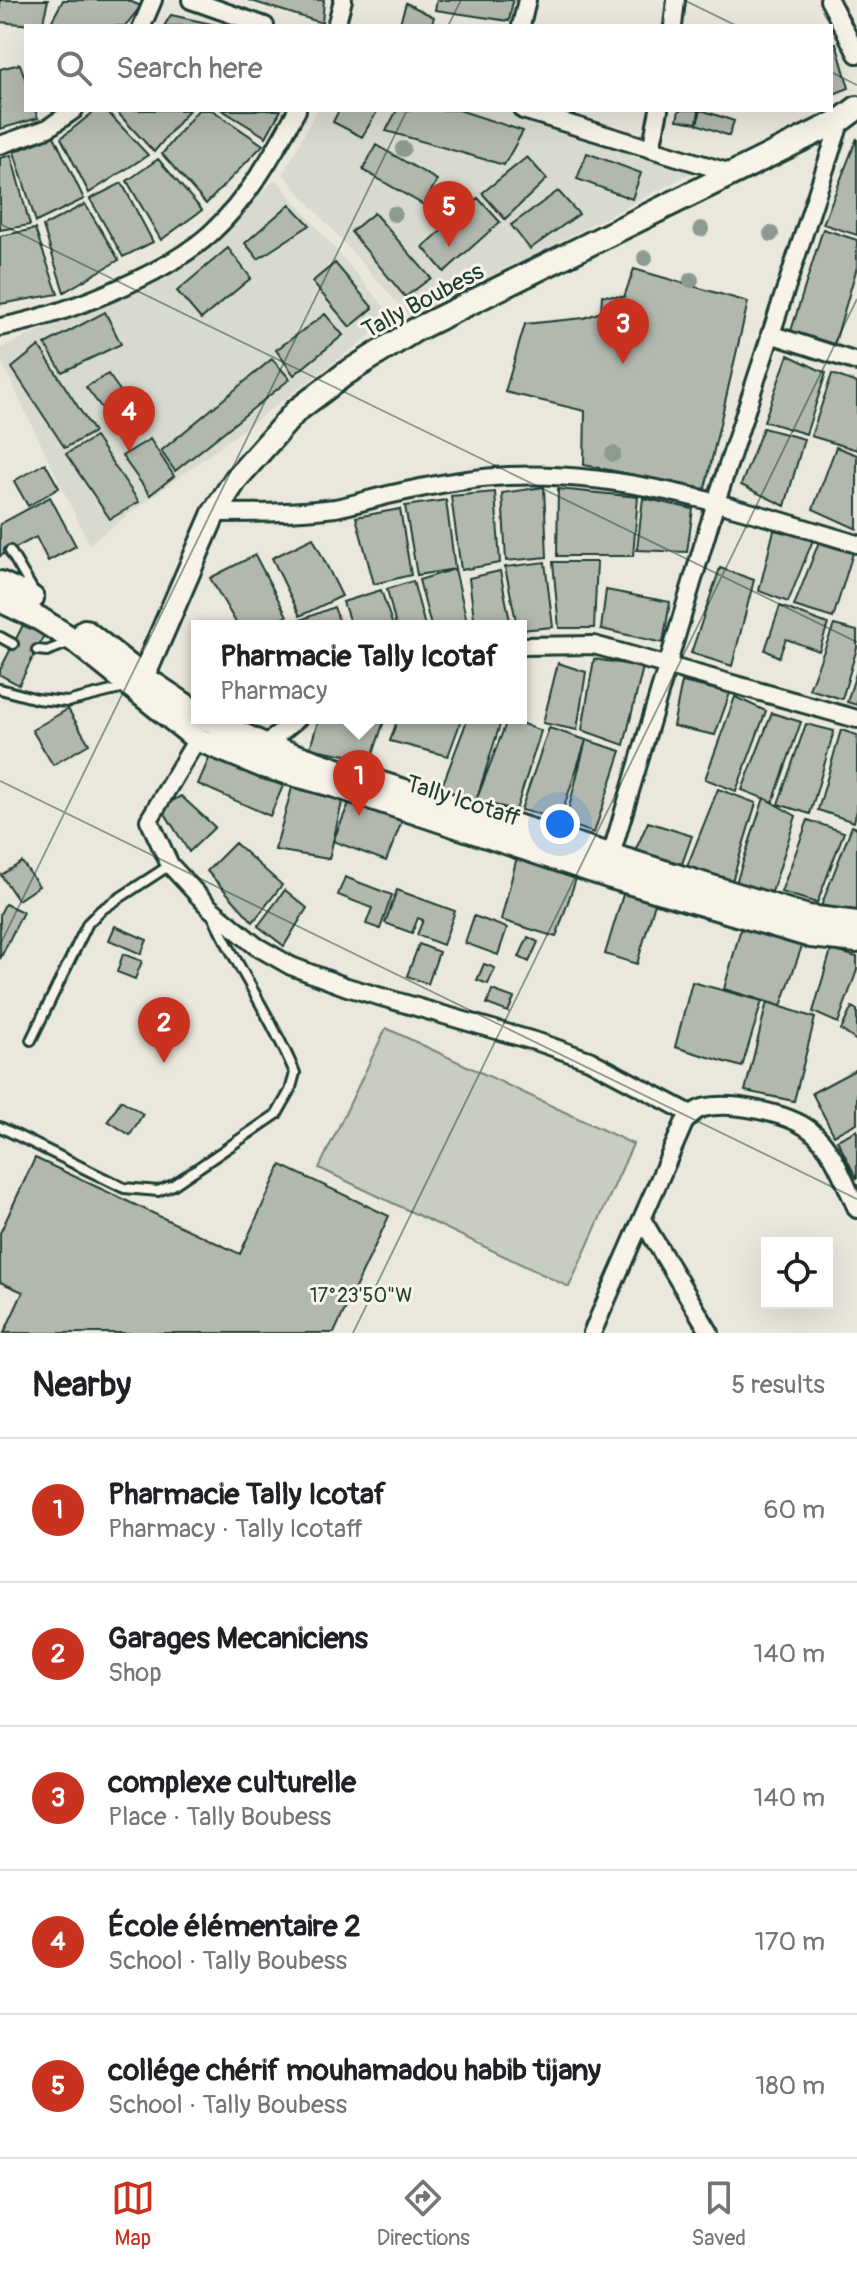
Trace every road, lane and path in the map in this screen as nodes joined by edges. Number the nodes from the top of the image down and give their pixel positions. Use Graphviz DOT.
graph roads {
  1 [pos="153,0"];
  2 [pos="191,0"];
  3 [pos="343,0"];
  4 [pos="527,0"];
  5 [pos="676,0"];
  6 [pos="829,0"];
  7 [pos="143,24"];
  8 [pos="259,24"];
  9 [pos="337,24"];
  10 [pos="521,24"];
  11 [pos="673,24"];
  12 [pos="857,54"];
  13 [pos="71,112"];
  14 [pos="296,112"];
  15 [pos="530,112"];
  16 [pos="659,112"];
  17 [pos="849,114"];
  18 [pos="0,145"];
  19 [pos="651,149"];
  20 [pos="734,174"];
  21 [pos="0,327"];
  22 [pos="770,334"];
  23 [pos="857,362"];
  24 [pos="716,502"];
  25 [pos="214,513"];
  26 [pos="857,544"];
  27 [pos="10,551"];
  28 [pos="0,583"];
  29 [pos="0,600"];
  30 [pos="40,602"];
  31 [pos="79,635"];
  32 [pos="0,637"];
  33 [pos="13,644"];
  34 [pos="527,646"];
  35 [pos="37,650"];
  36 [pos="669,664"];
  37 [pos="136,682"];
  38 [pos="0,689"];
  39 [pos="191,710"];
  40 [pos="857,719"];
  41 [pos="191,721"];
  42 [pos="291,724"];
  43 [pos="201,728"];
  44 [pos="265,745"];
  45 [pos="611,855"];
  46 [pos="170,865"];
  47 [pos="210,908"];
  48 [pos="857,923"];
  49 [pos="857,941"];
  50 [pos="31,1040"];
  51 [pos="691,1114"];
  52 [pos="0,1127"];
  53 [pos="857,1209"];
  54 [pos="643,1221"];
  55 [pos="592,1333"];
  56 [pos="710,1333"];
  1 -- 7 [label="street"];
  2 -- 8 [label="street"];
  3 -- 9 [label="street"];
  4 -- 10 [label="street"];
  5 -- 11 [label="street"];
  6 -- 12 [label="street"];
  13 -- 18 [label="street"];
  14 -- 21 [label="street"];
  15 -- 19 [label="street"];
  16 -- 19 [label="street"];
  17 -- 20 [label="street, Tally Boubess"];
  17 -- 22 [label="street"];
  19 -- 20 [label="street"];
  20 -- 25 [label="street, Tally Boubess"];
  22 -- 23 [label="street"];
  22 -- 24 [label="street"];
  24 -- 25 [label="street"];
  24 -- 26 [label="street"];
  24 -- 36 [label="street"];
  25 -- 37 [label="street, Tally Boubess"];
  27 -- 30 [label="lane"];
  28 -- 30 [label="street, Tally Icotaff"];
  29 -- 31 [label="street, Tally Icotaff"];
  30 -- 31 [label="street, Tally Icotaff"];
  31 -- 35 [label="lane"];
  31 -- 37 [label="street, Tally Icotaff"];
  32 -- 33 [label="lane"];
  34 -- 36 [label="street"];
  36 -- 40 [label="street"];
  36 -- 45 [label="street"];
  37 -- 38 [label="lane"];
  37 -- 39 [label="street, Tally Icotaff"];
  37 -- 41 [label="street, Tally Icotaff"];
  42 -- 44 [label="street"];
  43 -- 44 [label="street, Tally Icotaff"];
  43 -- 46 [label="street"];
  43 -- 49 [label="street, Tally Icotaff"];
  44 -- 45 [label="street, Tally Icotaff"];
  45 -- 48 [label="street, Tally Icotaff"];
  46 -- 47 [label="street"];
  46 -- 50 [label="lane"];
  47 -- 51 [label="street"];
  47 -- 52 [label="lane"];
  51 -- 53 [label="street"];
  51 -- 54 [label="street"];
  54 -- 55 [label="street"];
  54 -- 56 [label="street"];
}
